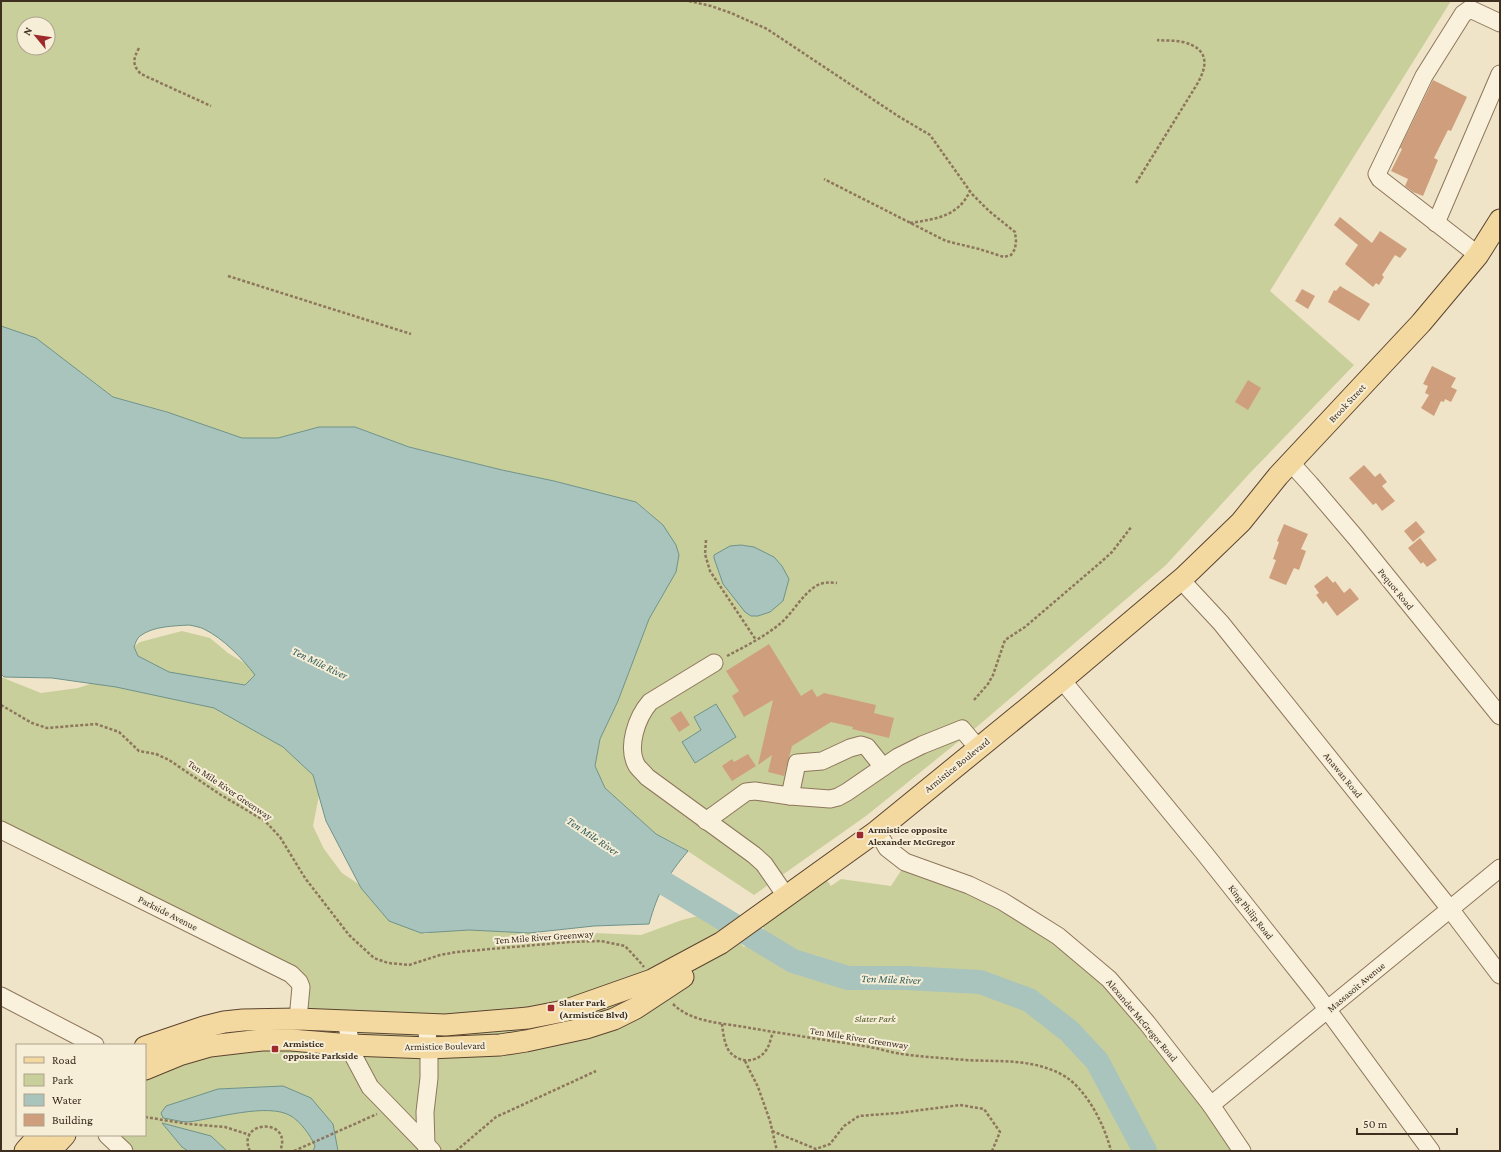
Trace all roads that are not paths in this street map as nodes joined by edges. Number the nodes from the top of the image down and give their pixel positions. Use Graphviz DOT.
graph roads {
  1 [pos="1472,5"];
  2 [pos="1500,23"];
  3 [pos="1500,74"];
  4 [pos="1500,220"];
  5 [pos="1436,223"];
  6 [pos="1478,254"];
  7 [pos="1291,463"];
  8 [pos="1182,579"];
  9 [pos="714,663"];
  10 [pos="1062,680"];
  11 [pos="1500,716"];
  12 [pos="978,748"];
  13 [pos="883,767"];
  14 [pos="790,796"];
  15 [pos="706,821"];
  16 [pos="1,830"];
  17 [pos="877,831"];
  18 [pos="1500,868"];
  19 [pos="794,891"];
  20 [pos="1450,909"];
  21 [pos="1500,975"];
  22 [pos="657,986"];
  23 [pos="1,996"];
  24 [pos="1328,1010"];
  25 [pos="298,1019"];
  26 [pos="346,1022"];
  27 [pos="426,1025"];
  28 [pos="93,1044"];
  29 [pos="351,1045"];
  30 [pos="146,1047"];
  31 [pos="429,1048"];
  32 [pos="146,1069"];
  33 [pos="1211,1105"];
  34 [pos="38,1136"];
  35 [pos="64,1136"];
  36 [pos="108,1136"];
  37 [pos="429,1148"];
  38 [pos="25,1151"];
  39 [pos="50,1151"];
  40 [pos="124,1151"];
  41 [pos="1242,1151"];
  42 [pos="1431,1151"];
  1 -- 2 [label="street"];
  1 -- 5 [label="street"];
  3 -- 5 [label="street"];
  4 -- 6 [label="main road, Brook Street"];
  5 -- 6 [label="street"];
  6 -- 7 [label="main road, Brook Street"];
  7 -- 8 [label="main road, Brook Street"];
  7 -- 11 [label="street, Pequot Road"];
  8 -- 10 [label="main road, Armistice Boulevard"];
  8 -- 20 [label="street, Anawan Road"];
  9 -- 15 [label="street"];
  10 -- 12 [label="main road, Armistice Boulevard"];
  10 -- 24 [label="street, King Philip Road"];
  12 -- 13 [label="street"];
  12 -- 17 [label="main road, Armistice Boulevard"];
  13 -- 14 [label="street"];
  13 -- 14 [label="street"];
  14 -- 15 [label="street"];
  15 -- 19 [label="street"];
  16 -- 25 [label="street, Parkside Avenue"];
  17 -- 19 [label="main road, Armistice Boulevard"];
  17 -- 33 [label="street, Alexander McGregor Road"];
  18 -- 20 [label="street, Massasoit Avenue"];
  19 -- 22 [label="main road, Armistice Boulevard"];
  20 -- 21 [label="street, Anawan Road"];
  20 -- 24 [label="street, Massasoit Avenue"];
  22 -- 27 [label="main road, Armistice Boulevard"];
  22 -- 31 [label="main road, Armistice Boulevard"];
  23 -- 28 [label="street"];
  24 -- 33 [label="street, Massasoit Avenue"];
  24 -- 42 [label="street, King Philip Road"];
  25 -- 26 [label="main road, Armistice Boulevard"];
  25 -- 30 [label="main road, Armistice Boulevard"];
  26 -- 27 [label="main road, Armistice Boulevard"];
  26 -- 29 [label="street"];
  27 -- 31 [label="street"];
  29 -- 31 [label="main road, Armistice Boulevard"];
  29 -- 32 [label="main road, Armistice Boulevard"];
  29 -- 37 [label="street"];
  31 -- 37 [label="street"];
  33 -- 41 [label="street, Alexander McGregor Road"];
  34 -- 38 [label="main road"];
  35 -- 39 [label="main road"];
  36 -- 40 [label="street"];
}
